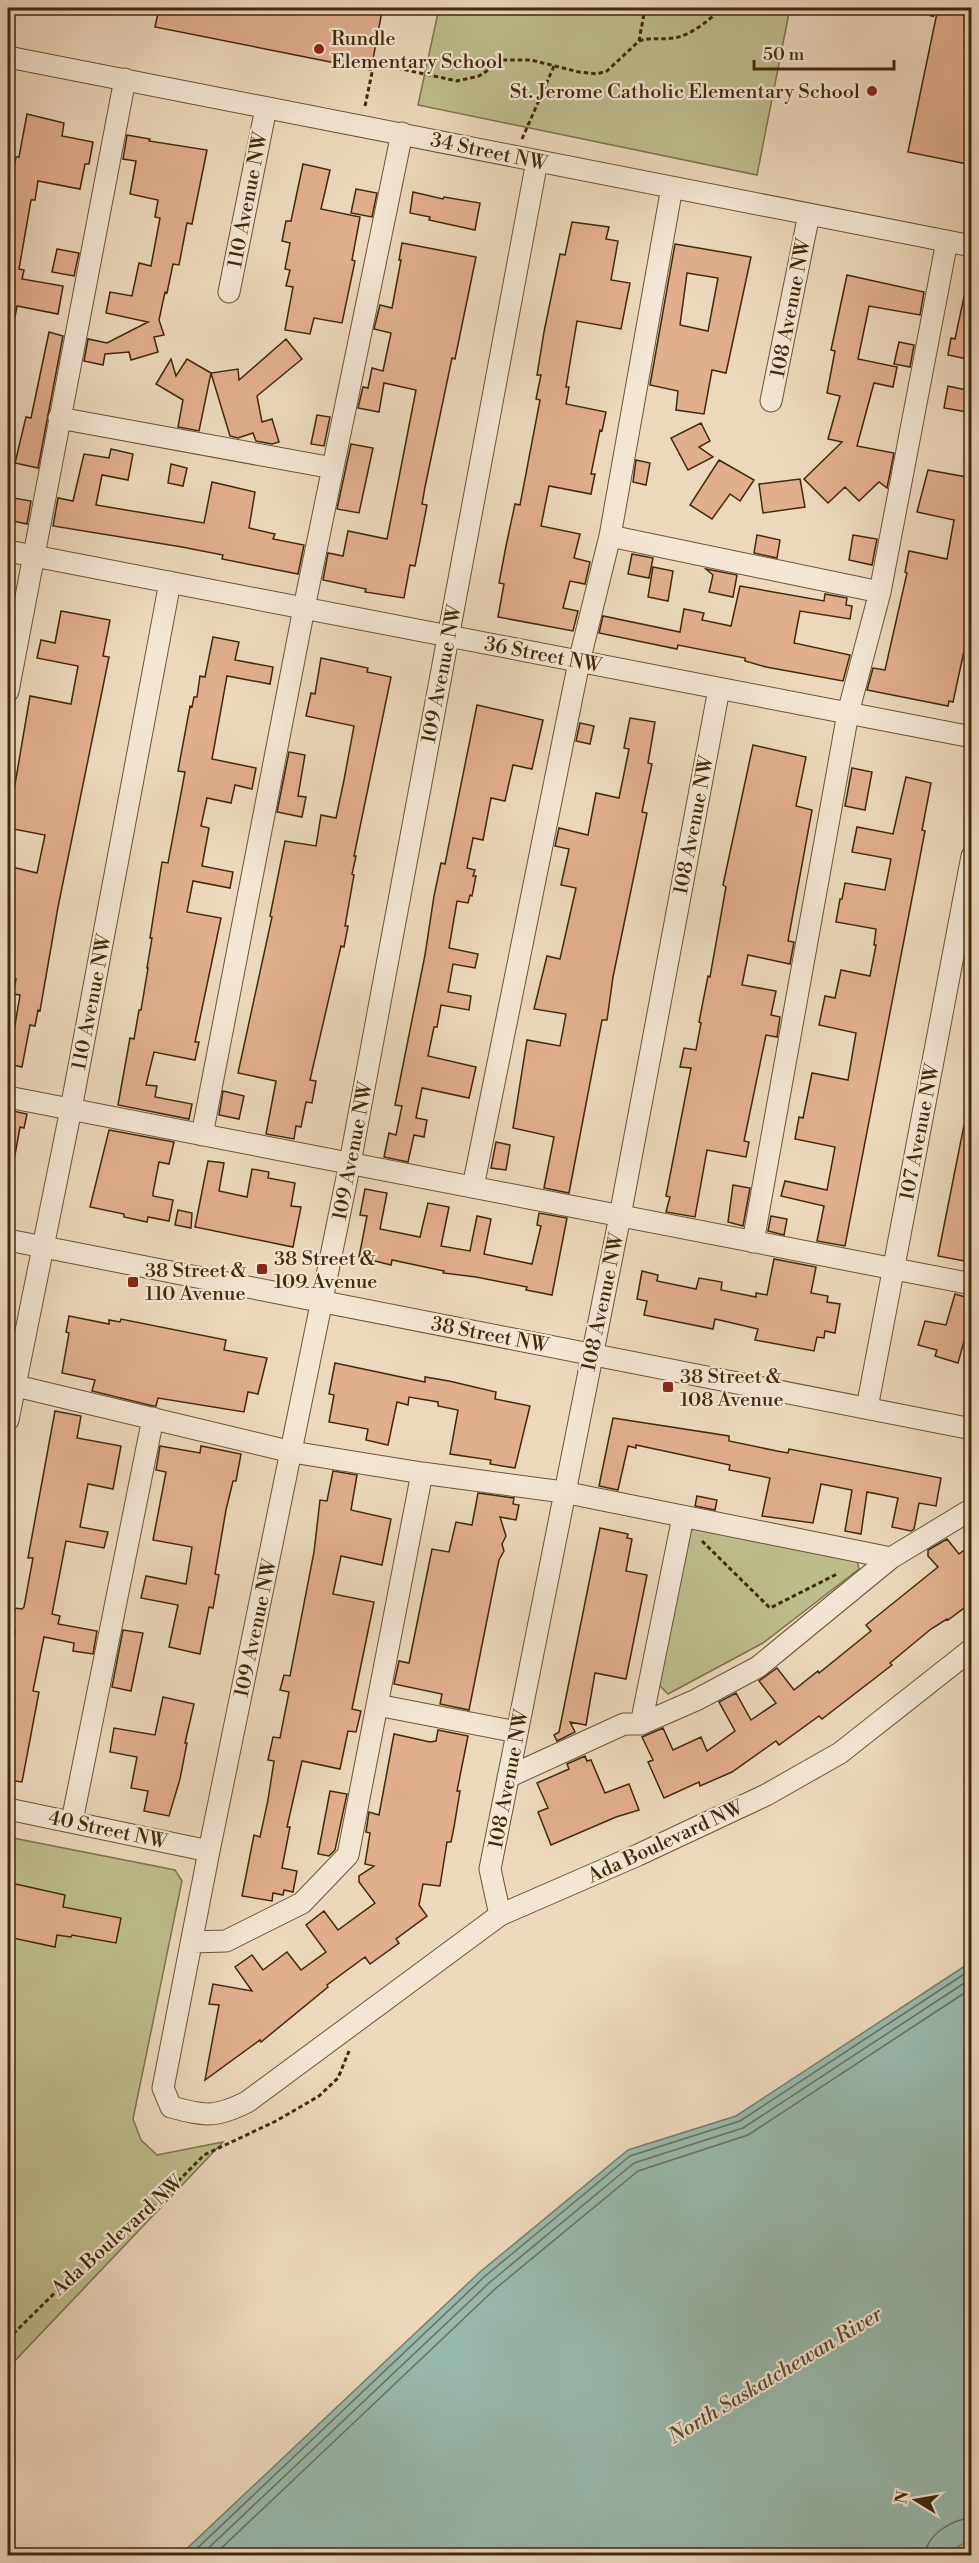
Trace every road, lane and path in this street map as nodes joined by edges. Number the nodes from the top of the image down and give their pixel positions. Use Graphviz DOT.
graph roads {
  1 [pos="645,8"];
  2 [pos="722,8"];
  3 [pos="893,8"];
  4 [pos="936,16"];
  5 [pos="639,41"];
  6 [pos="8,57"];
  7 [pos="554,66"];
  8 [pos="125,79"];
  9 [pos="266,108"];
  10 [pos="360,126"];
  11 [pos="402,134"];
  12 [pos="527,159"];
  13 [pos="672,187"];
  14 [pos="809,214"];
  15 [pos="947,241"];
  16 [pos="972,246"];
  17 [pos="229,292"];
  18 [pos="771,401"];
  19 [pos="58,418"];
  20 [pos="333,468"];
  21 [pos="610,536"];
  22 [pos="8,551"];
  23 [pos="35,556"];
  24 [pos="170,582"];
  25 [pos="880,592"];
  26 [pos="304,608"];
  27 [pos="448,636"];
  28 [pos="579,662"];
  29 [pos="719,688"];
  30 [pos="8,691"];
  31 [pos="848,713"];
  32 [pos="972,737"];
  33 [pos="972,856"];
  34 [pos="8,1096"];
  35 [pos="71,1109"];
  36 [pos="202,1134"];
  37 [pos="350,1163"];
  38 [pos="473,1187"];
  39 [pos="620,1216"];
  40 [pos="8,1240"];
  41 [pos="753,1242"];
  42 [pos="42,1246"];
  43 [pos="893,1269"];
  44 [pos="972,1284"];
  45 [pos="322,1301"];
  46 [pos="591,1354"];
  47 [pos="11,1385"];
  48 [pos="867,1408"];
  49 [pos="153,1418"];
  50 [pos="8,1420"];
  51 [pos="972,1429"];
  52 [pos="292,1452"];
  53 [pos="422,1473"];
  54 [pos="563,1492"];
  55 [pos="972,1509"];
  56 [pos="683,1517"];
  57 [pos="699,1539"];
  58 [pos="891,1558"];
  59 [pos="838,1574"];
  60 [pos="972,1649"];
  61 [pos="377,1705"];
  62 [pos="641,1724"];
  63 [pos="517,1732"];
  64 [pos="508,1777"];
  65 [pos="8,1809"];
  66 [pos="72,1821"];
  67 [pos="209,1851"];
  68 [pos="500,1915"];
  69 [pos="192,1942"];
  70 [pos="352,2023"];
  71 [pos="201,2115"];
  72 [pos="8,2339"];
  1 -- 5 [label="path"];
  2 -- 5 [label="path"];
  3 -- 4 [label="path"];
  5 -- 7 [label="path"];
  6 -- 8 [label="street, 34 Street NW"];
  7 -- 10 [label="path"];
  7 -- 12 [label="path"];
  8 -- 9 [label="street, 34 Street NW"];
  8 -- 19 [label="street"];
  9 -- 10 [label="street, 34 Street NW"];
  9 -- 17 [label="street, 110 Avenue NW"];
  10 -- 11 [label="street, 34 Street NW"];
  11 -- 12 [label="street, 34 Street NW"];
  11 -- 20 [label="street"];
  12 -- 13 [label="street, 34 Street NW"];
  12 -- 27 [label="street, 109 Avenue NW"];
  13 -- 14 [label="street, 34 Street NW"];
  13 -- 21 [label="street"];
  14 -- 15 [label="street, 34 Street NW"];
  14 -- 18 [label="street, 108 Avenue NW"];
  15 -- 16 [label="street, 34 Street NW"];
  15 -- 25 [label="street"];
  19 -- 20 [label="street"];
  19 -- 23 [label="street"];
  20 -- 26 [label="street"];
  21 -- 25 [label="street"];
  21 -- 28 [label="street"];
  22 -- 23 [label="street, 36 Street NW"];
  23 -- 24 [label="street, 36 Street NW"];
  23 -- 30 [label="street"];
  24 -- 26 [label="street, 36 Street NW"];
  24 -- 35 [label="street, 110 Avenue NW"];
  25 -- 31 [label="street"];
  26 -- 27 [label="street, 36 Street NW"];
  26 -- 36 [label="street"];
  27 -- 28 [label="street, 36 Street NW"];
  27 -- 37 [label="street, 109 Avenue NW"];
  28 -- 29 [label="street, 36 Street NW"];
  28 -- 38 [label="street"];
  29 -- 31 [label="street, 36 Street NW"];
  29 -- 39 [label="street, 108 Avenue NW"];
  31 -- 32 [label="street, 36 Street NW"];
  31 -- 41 [label="street"];
  33 -- 43 [label="street, 107 Avenue NW"];
  34 -- 35 [label="street"];
  35 -- 36 [label="street"];
  35 -- 42 [label="street, 110 Avenue NW"];
  36 -- 37 [label="street"];
  37 -- 38 [label="street"];
  37 -- 45 [label="street, 109 Avenue NW"];
  38 -- 39 [label="street"];
  39 -- 41 [label="street"];
  39 -- 46 [label="street, 108 Avenue NW"];
  40 -- 42 [label="street, 38 Street NW"];
  41 -- 43 [label="street"];
  42 -- 45 [label="street, 38 Street NW"];
  42 -- 47 [label="street, 110 Avenue NW"];
  43 -- 44 [label="street"];
  43 -- 48 [label="street, 107 Avenue NW"];
  45 -- 46 [label="street, 38 Street NW"];
  45 -- 52 [label="street, 109 Avenue NW"];
  46 -- 48 [label="street, 38 Street NW"];
  46 -- 54 [label="street, 108 Avenue NW"];
  47 -- 49 [label="street"];
  47 -- 50 [label="street, 110 Avenue NW"];
  48 -- 51 [label="street, 38 Street NW"];
  49 -- 52 [label="street"];
  49 -- 66 [label="street"];
  52 -- 53 [label="street"];
  52 -- 67 [label="street, 109 Avenue NW"];
  53 -- 54 [label="street"];
  53 -- 61 [label="street"];
  54 -- 56 [label="street"];
  54 -- 63 [label="street, 108 Avenue NW"];
  55 -- 58 [label="street"];
  56 -- 58 [label="street"];
  56 -- 62 [label="street"];
  57 -- 59 [label="path"];
  58 -- 62 [label="street"];
  60 -- 68 [label="street, Ada Boulevard NW"];
  61 -- 63 [label="street"];
  61 -- 69 [label="street"];
  62 -- 64 [label="street"];
  63 -- 64 [label="street, 108 Avenue NW"];
  64 -- 68 [label="street, 108 Avenue NW"];
  65 -- 66 [label="street, 40 Street NW"];
  66 -- 67 [label="street, 40 Street NW"];
  67 -- 69 [label="street, 109 Avenue NW"];
  68 -- 70 [label="street, Ada Boulevard NW"];
  69 -- 71 [label="street, 109 Avenue NW"];
  70 -- 71 [label="street, Ada Boulevard NW"];
  70 -- 72 [label="path, Ada Boulevard NW"];
}
